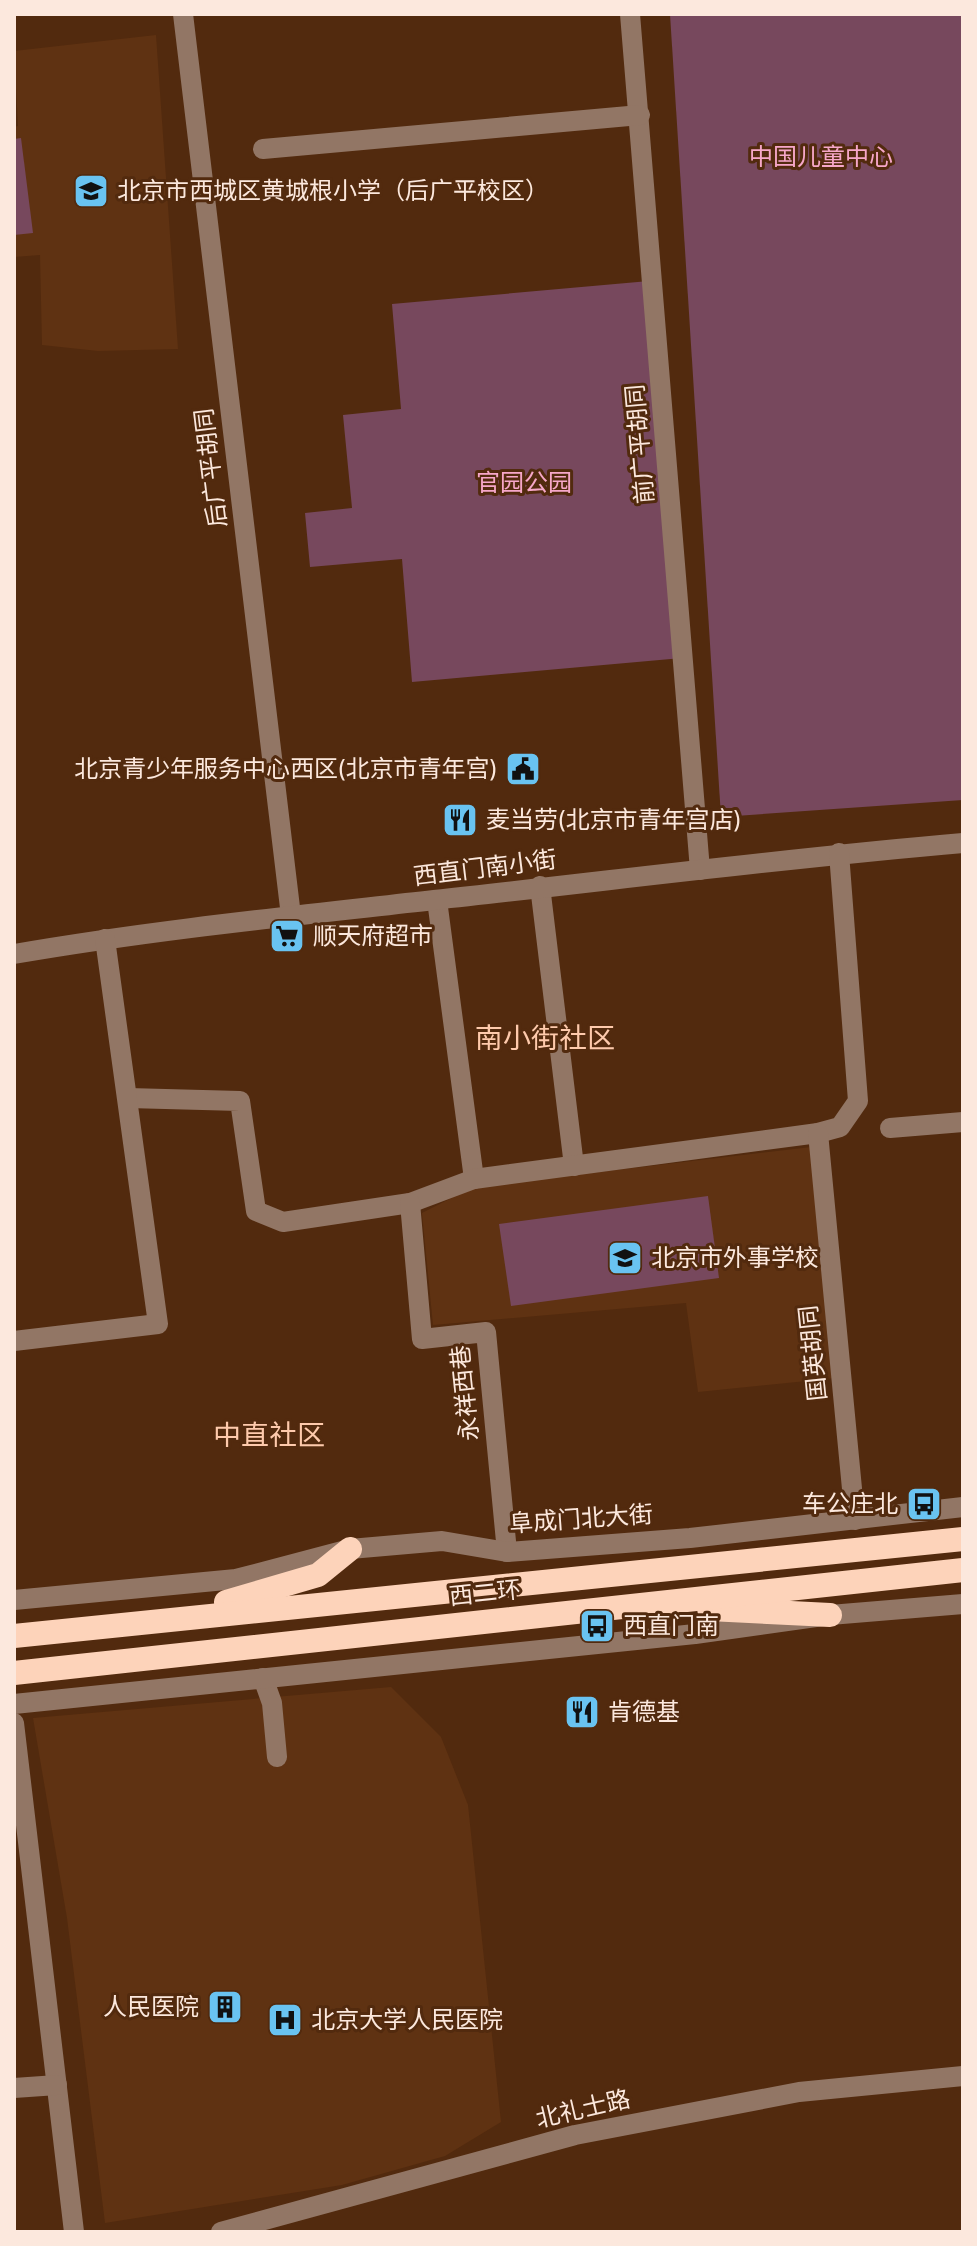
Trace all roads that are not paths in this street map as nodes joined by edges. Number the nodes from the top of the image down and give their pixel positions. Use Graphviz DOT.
graph roads {
  1 [pos="183,14"];
  2 [pos="630,14"];
  3 [pos="640,115"];
  4 [pos="263,149"];
  5 [pos="963,843"];
  6 [pos="839,853"];
  7 [pos="700,870"];
  8 [pos="540,886"];
  9 [pos="437,900"];
  10 [pos="291,916"];
  11 [pos="105,939"];
  12 [pos="14,954"];
  13 [pos="128,1098"];
  14 [pos="963,1122"];
  15 [pos="890,1128"];
  16 [pos="818,1133"];
  17 [pos="574,1166"];
  18 [pos="474,1179"];
  19 [pos="410,1203"];
  20 [pos="14,1341"];
  21 [pos="963,1507"];
  22 [pos="855,1520"];
  23 [pos="963,1539"];
  24 [pos="350,1549"];
  25 [pos="507,1552"];
  26 [pos="963,1570"];
  27 [pos="14,1600"];
  28 [pos="963,1604"];
  29 [pos="634,1605"];
  30 [pos="830,1615"];
  31 [pos="179,1621"];
  32 [pos="22,1634"];
  33 [pos="14,1673"];
  34 [pos="263,1678"];
  35 [pos="14,1704"];
  36 [pos="14,1723"];
  37 [pos="277,1757"];
  38 [pos="963,2076"];
  39 [pos="57,2085"];
  40 [pos="14,2088"];
  41 [pos="74,2232"];
  42 [pos="221,2232"];
  1 -- 10 [label="street, 后广平胡同"];
  2 -- 3 [label="street, 前广平胡同"];
  3 -- 4 [label="street"];
  3 -- 7 [label="street, 前广平胡同"];
  5 -- 6 [label="street, 西直门南小街"];
  6 -- 7 [label="street, 西直门南小街"];
  6 -- 16 [label="street"];
  7 -- 8 [label="street, 西直门南小街"];
  8 -- 9 [label="street, 西直门南小街"];
  8 -- 17 [label="street"];
  9 -- 10 [label="street, 西直门南小街"];
  9 -- 18 [label="street"];
  10 -- 11 [label="street, 西直门南小街"];
  11 -- 12 [label="street, 西直门南小街"];
  11 -- 13 [label="street"];
  13 -- 19 [label="street"];
  13 -- 20 [label="street"];
  14 -- 15 [label="street"];
  16 -- 17 [label="street"];
  16 -- 22 [label="street, 国英胡同"];
  17 -- 18 [label="street"];
  18 -- 19 [label="street"];
  19 -- 25 [label="street, 永祥西巷"];
  21 -- 22 [label="street, 阜成门北大街"];
  22 -- 25 [label="street, 阜成门北大街"];
  23 -- 31 [label="highway, 西二环"];
  24 -- 25 [label="street, 阜成门北大街"];
  24 -- 27 [label="street, 阜成门北大街"];
  24 -- 31 [label="highway"];
  26 -- 29 [label="highway, 西二环"];
  28 -- 30 [label="street"];
  29 -- 30 [label="highway"];
  29 -- 33 [label="highway, 西二环"];
  30 -- 34 [label="street"];
  31 -- 32 [label="highway, 西二环"];
  34 -- 35 [label="street"];
  34 -- 37 [label="street"];
  36 -- 39 [label="street"];
  38 -- 42 [label="street, 北礼士路"];
  39 -- 40 [label="street"];
  39 -- 41 [label="street"];
}
